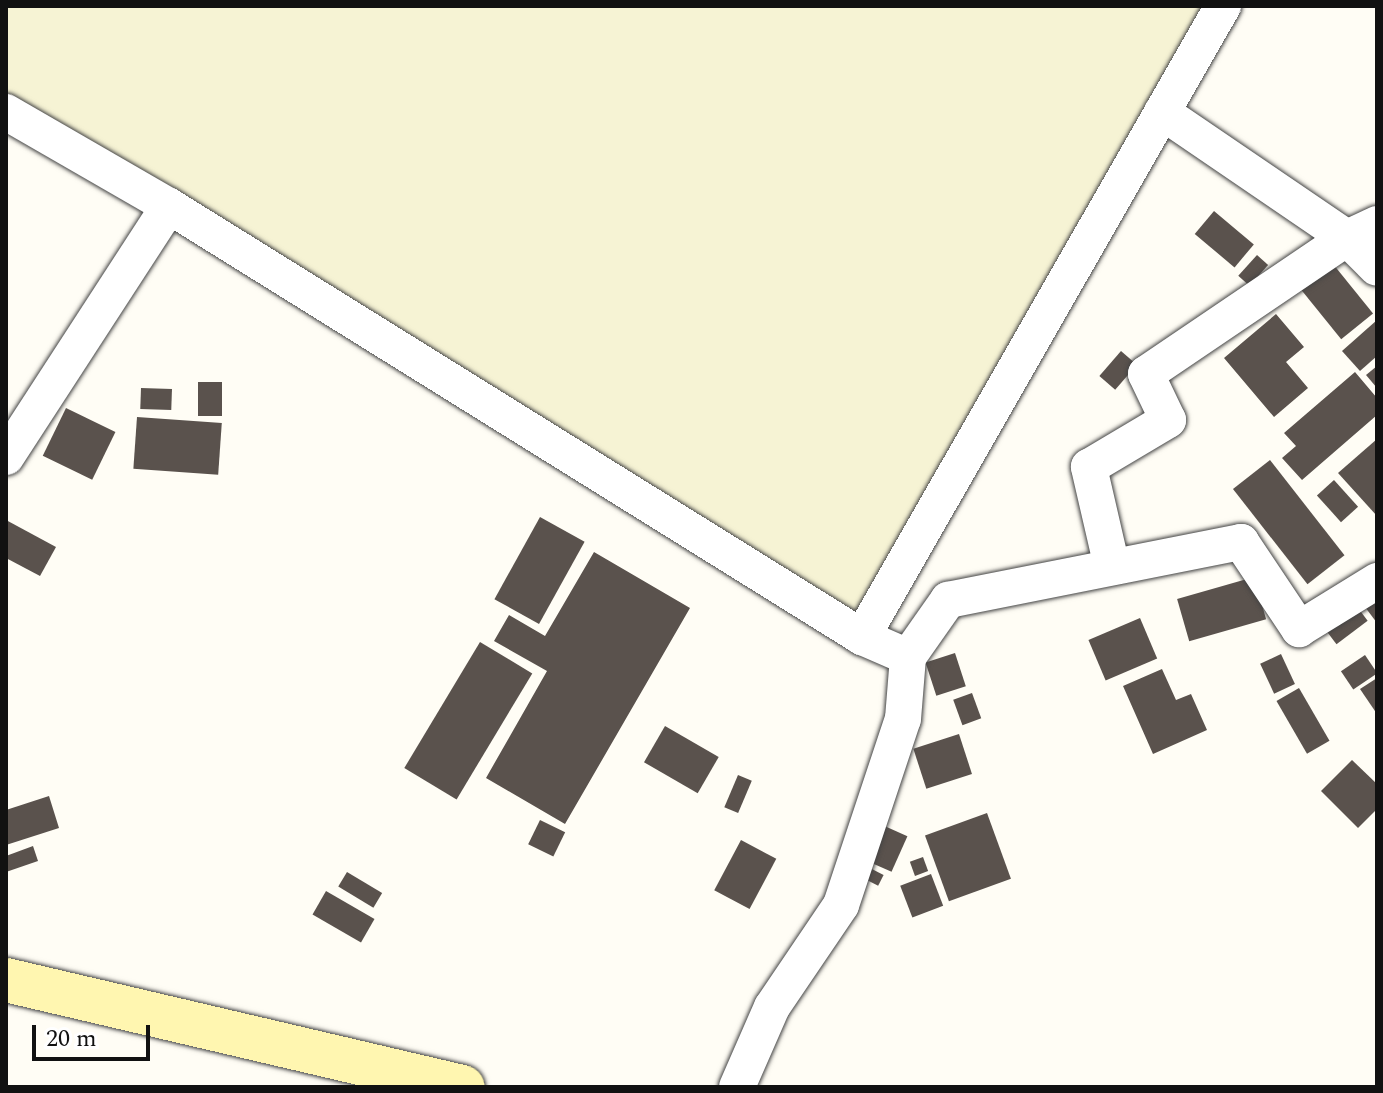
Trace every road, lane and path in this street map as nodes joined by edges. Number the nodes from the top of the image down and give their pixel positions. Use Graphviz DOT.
graph roads {
  1 [pos="1223,6"];
  2 [pos="6,112"];
  3 [pos="1162,112"];
  4 [pos="169,206"];
  5 [pos="1362,231"];
  6 [pos="1377,268"];
  7 [pos="6,457"];
  8 [pos="1112,567"];
  9 [pos="1377,581"];
  10 [pos="862,637"];
  11 [pos="908,657"];
  12 [pos="6,980"];
  13 [pos="463,1087"];
  14 [pos="737,1087"];
  1 -- 3 [label="street"];
  2 -- 4 [label="street"];
  3 -- 5 [label="street"];
  3 -- 10 [label="street"];
  4 -- 7 [label="street"];
  4 -- 10 [label="street"];
  5 -- 6 [label="street"];
  5 -- 8 [label="street"];
  8 -- 9 [label="street"];
  8 -- 11 [label="street"];
  10 -- 11 [label="street"];
  11 -- 14 [label="street"];
  12 -- 13 [label="main road"];
}
